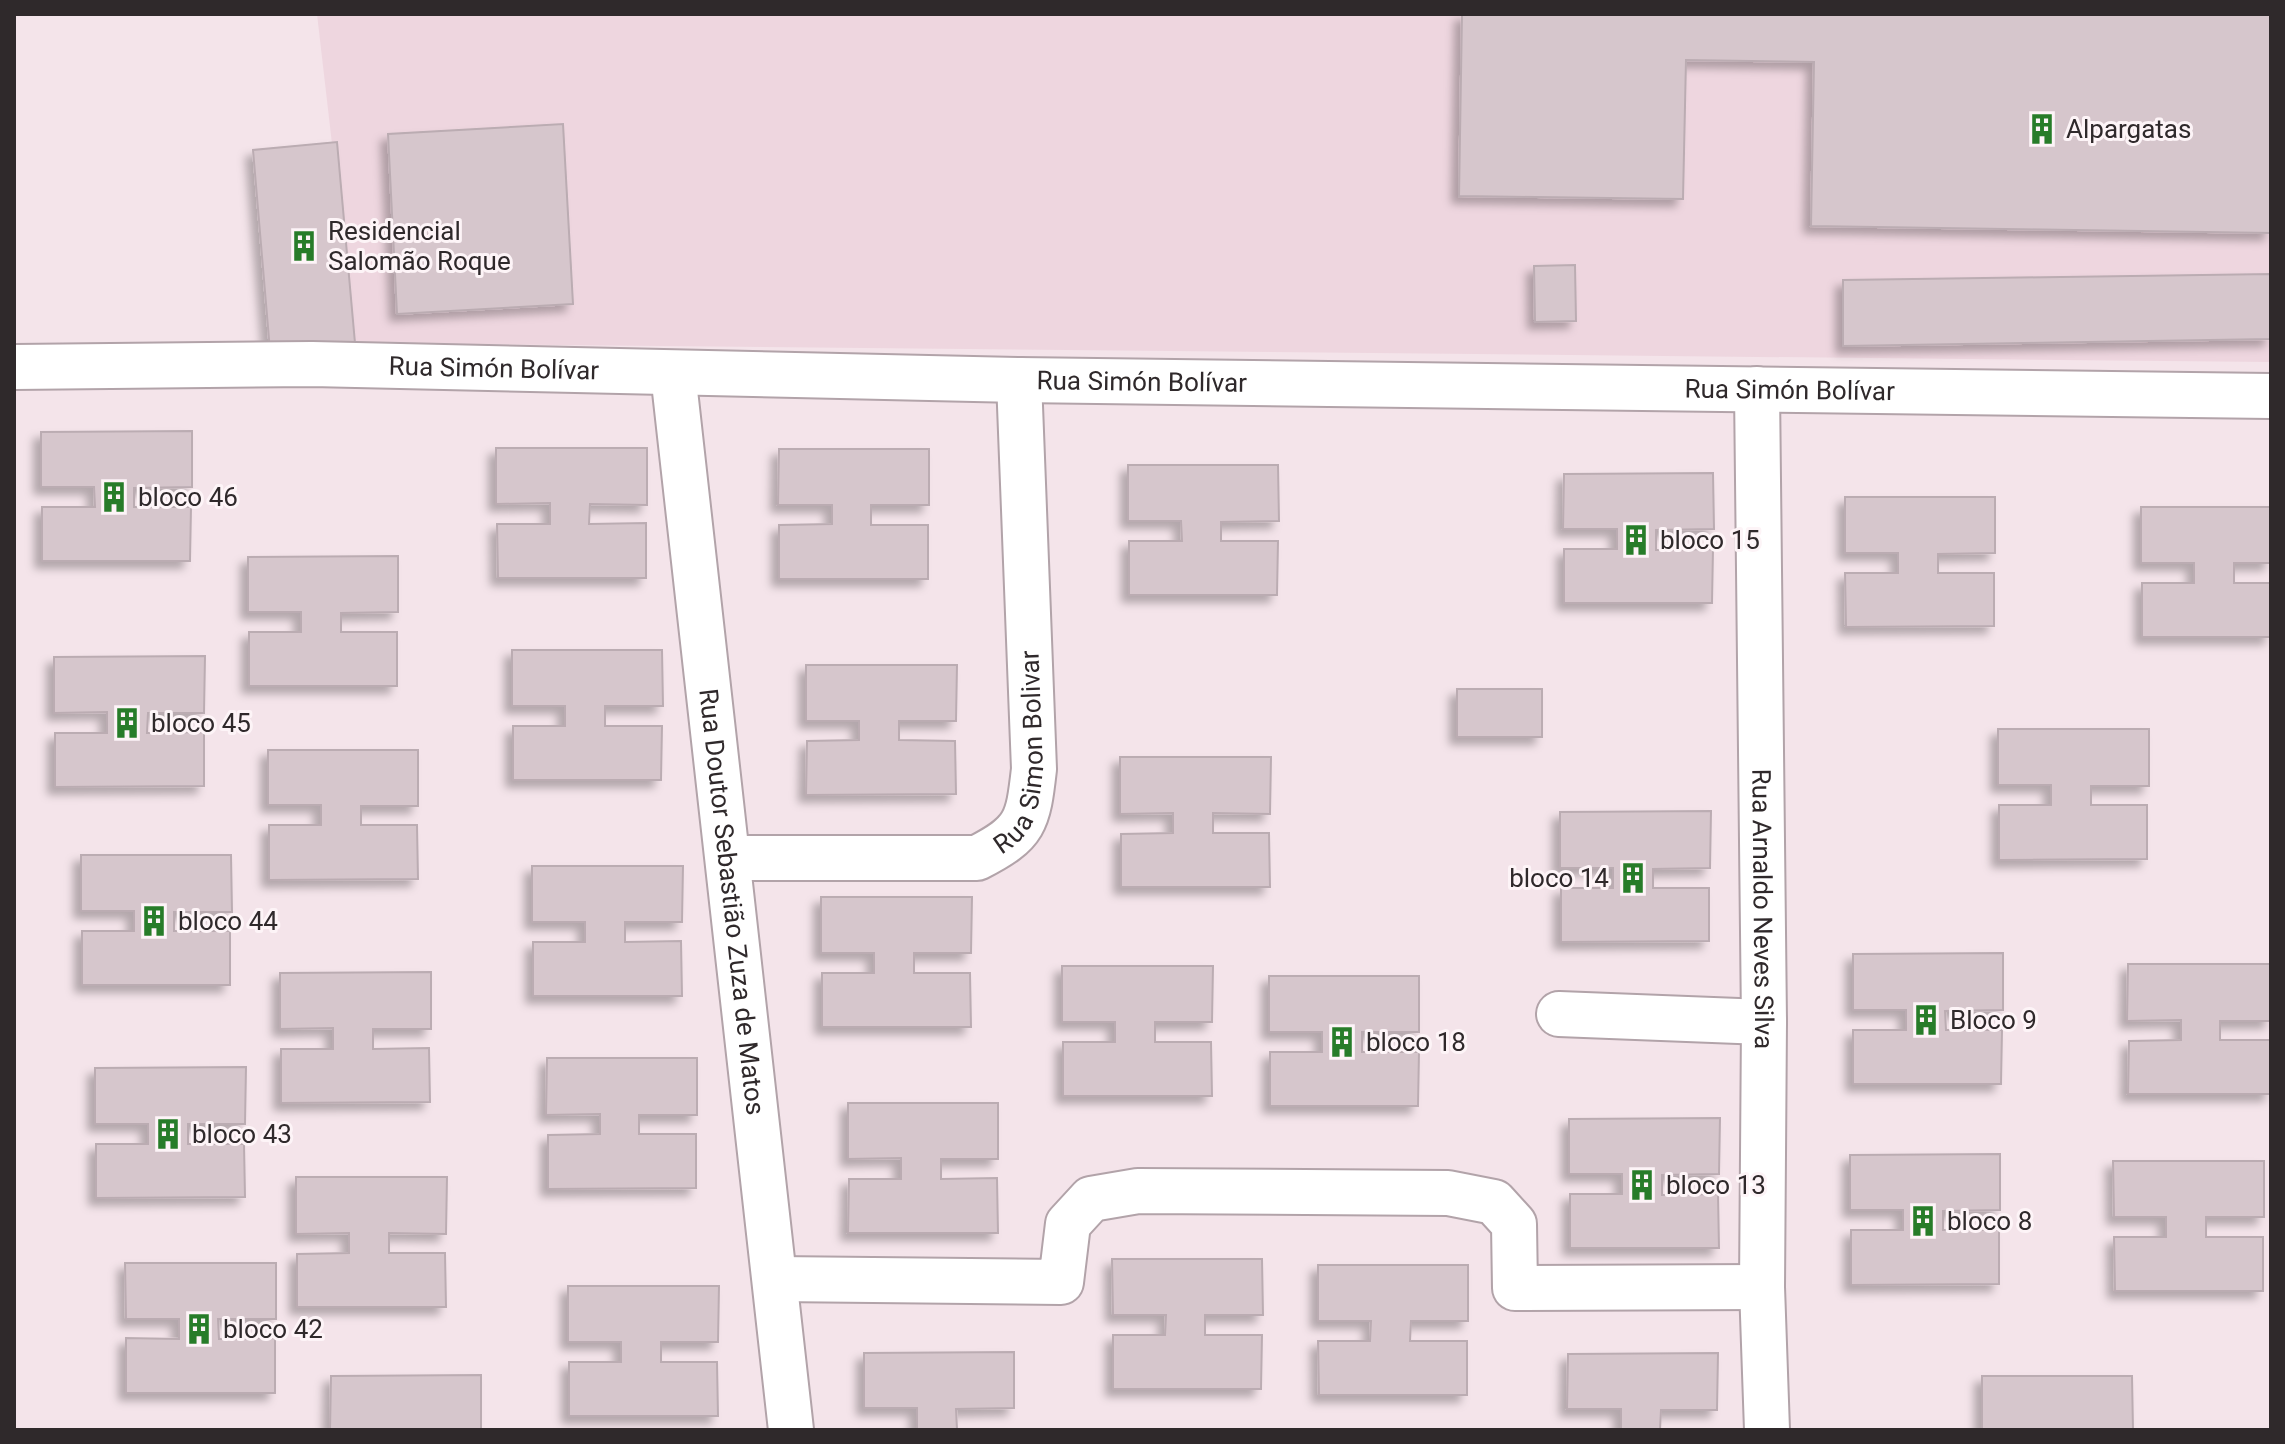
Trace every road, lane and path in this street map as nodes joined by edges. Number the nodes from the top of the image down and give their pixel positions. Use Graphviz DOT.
graph roads {
  1 [pos="14,367"];
  2 [pos="673,373"];
  3 [pos="1019,380"];
  4 [pos="1757,389"];
  5 [pos="2271,396"];
  6 [pos="730,858"];
  7 [pos="1559,1014"];
  8 [pos="1764,1022"];
  9 [pos="776,1279"];
  10 [pos="1762,1287"];
  11 [pos="791,1430"];
  12 [pos="1767,1430"];
  1 -- 2 [label="street, Rua Simón Bolívar"];
  2 -- 3 [label="street, Rua Simón Bolívar"];
  2 -- 6 [label="street, Rua Doutor Sebastião Zuza de Matos"];
  3 -- 4 [label="street, Rua Simón Bolívar"];
  3 -- 6 [label="street, Rua Simon Bolivar"];
  4 -- 5 [label="street, Rua Simón Bolívar"];
  4 -- 8 [label="street, Rua Arnaldo Neves Silva"];
  6 -- 9 [label="street, Rua Doutor Sebastião Zuza de Matos"];
  7 -- 8 [label="street"];
  8 -- 10 [label="street, Rua Arnaldo Neves Silva"];
  9 -- 10 [label="street"];
  9 -- 11 [label="street, Rua Doutor Sebastião Zuza de Matos"];
  10 -- 12 [label="street, Rua Arnaldo Neves Silva"];
}
